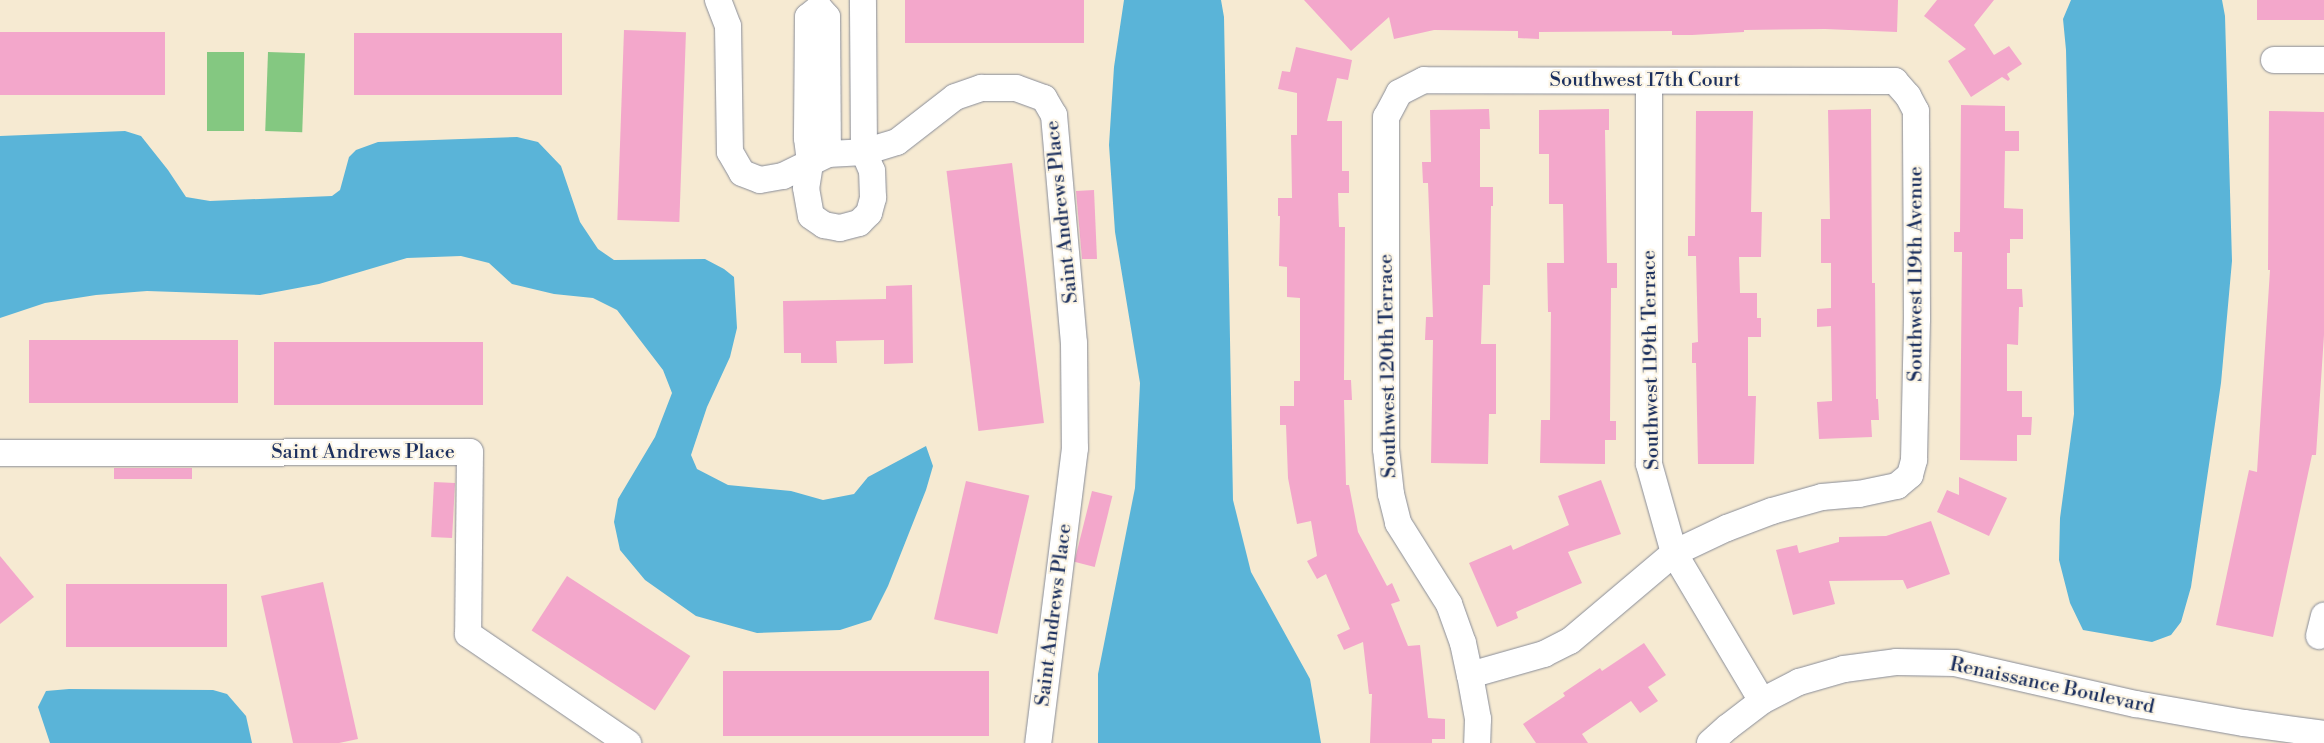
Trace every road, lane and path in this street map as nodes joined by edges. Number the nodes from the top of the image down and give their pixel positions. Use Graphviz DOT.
graph roads {
  1 [pos="718,0"];
  2 [pos="863,0"];
  3 [pos="819,4"];
  4 [pos="2274,60"];
  5 [pos="2324,60"];
  6 [pos="1649,80"];
  7 [pos="1894,80"];
  8 [pos="1399,93"];
  9 [pos="864,152"];
  10 [pos="819,159"];
  11 [pos="0,453"];
  12 [pos="1674,553"];
  13 [pos="1470,675"];
  14 [pos="1762,701"];
  15 [pos="2324,734"];
  16 [pos="628,743"];
  17 [pos="1038,743"];
  18 [pos="1478,743"];
  19 [pos="1710,743"];
  1 -- 10 [label="street, Saint Andrews Place"];
  2 -- 9 [label="street"];
  3 -- 10 [label="street"];
  4 -- 5 [label="street"];
  6 -- 7 [label="street, Southwest 17th Court"];
  6 -- 8 [label="street, Southwest 17th Court"];
  6 -- 12 [label="street, Southwest 119th Terrace"];
  7 -- 12 [label="street, Southwest 119th Avenue"];
  8 -- 13 [label="street, Southwest 120th Terrace"];
  9 -- 10 [label="street, Saint Andrews Place"];
  9 -- 10 [label="street"];
  9 -- 17 [label="street, Saint Andrews Place"];
  11 -- 16 [label="street, Saint Andrews Place"];
  12 -- 13 [label="street"];
  12 -- 14 [label="street, Southwest 119th Terrace"];
  13 -- 18 [label="street, Southwest 120th Terrace"];
  14 -- 15 [label="street, Renaissance Boulevard"];
  14 -- 19 [label="street, Renaissance Boulevard"];
}
